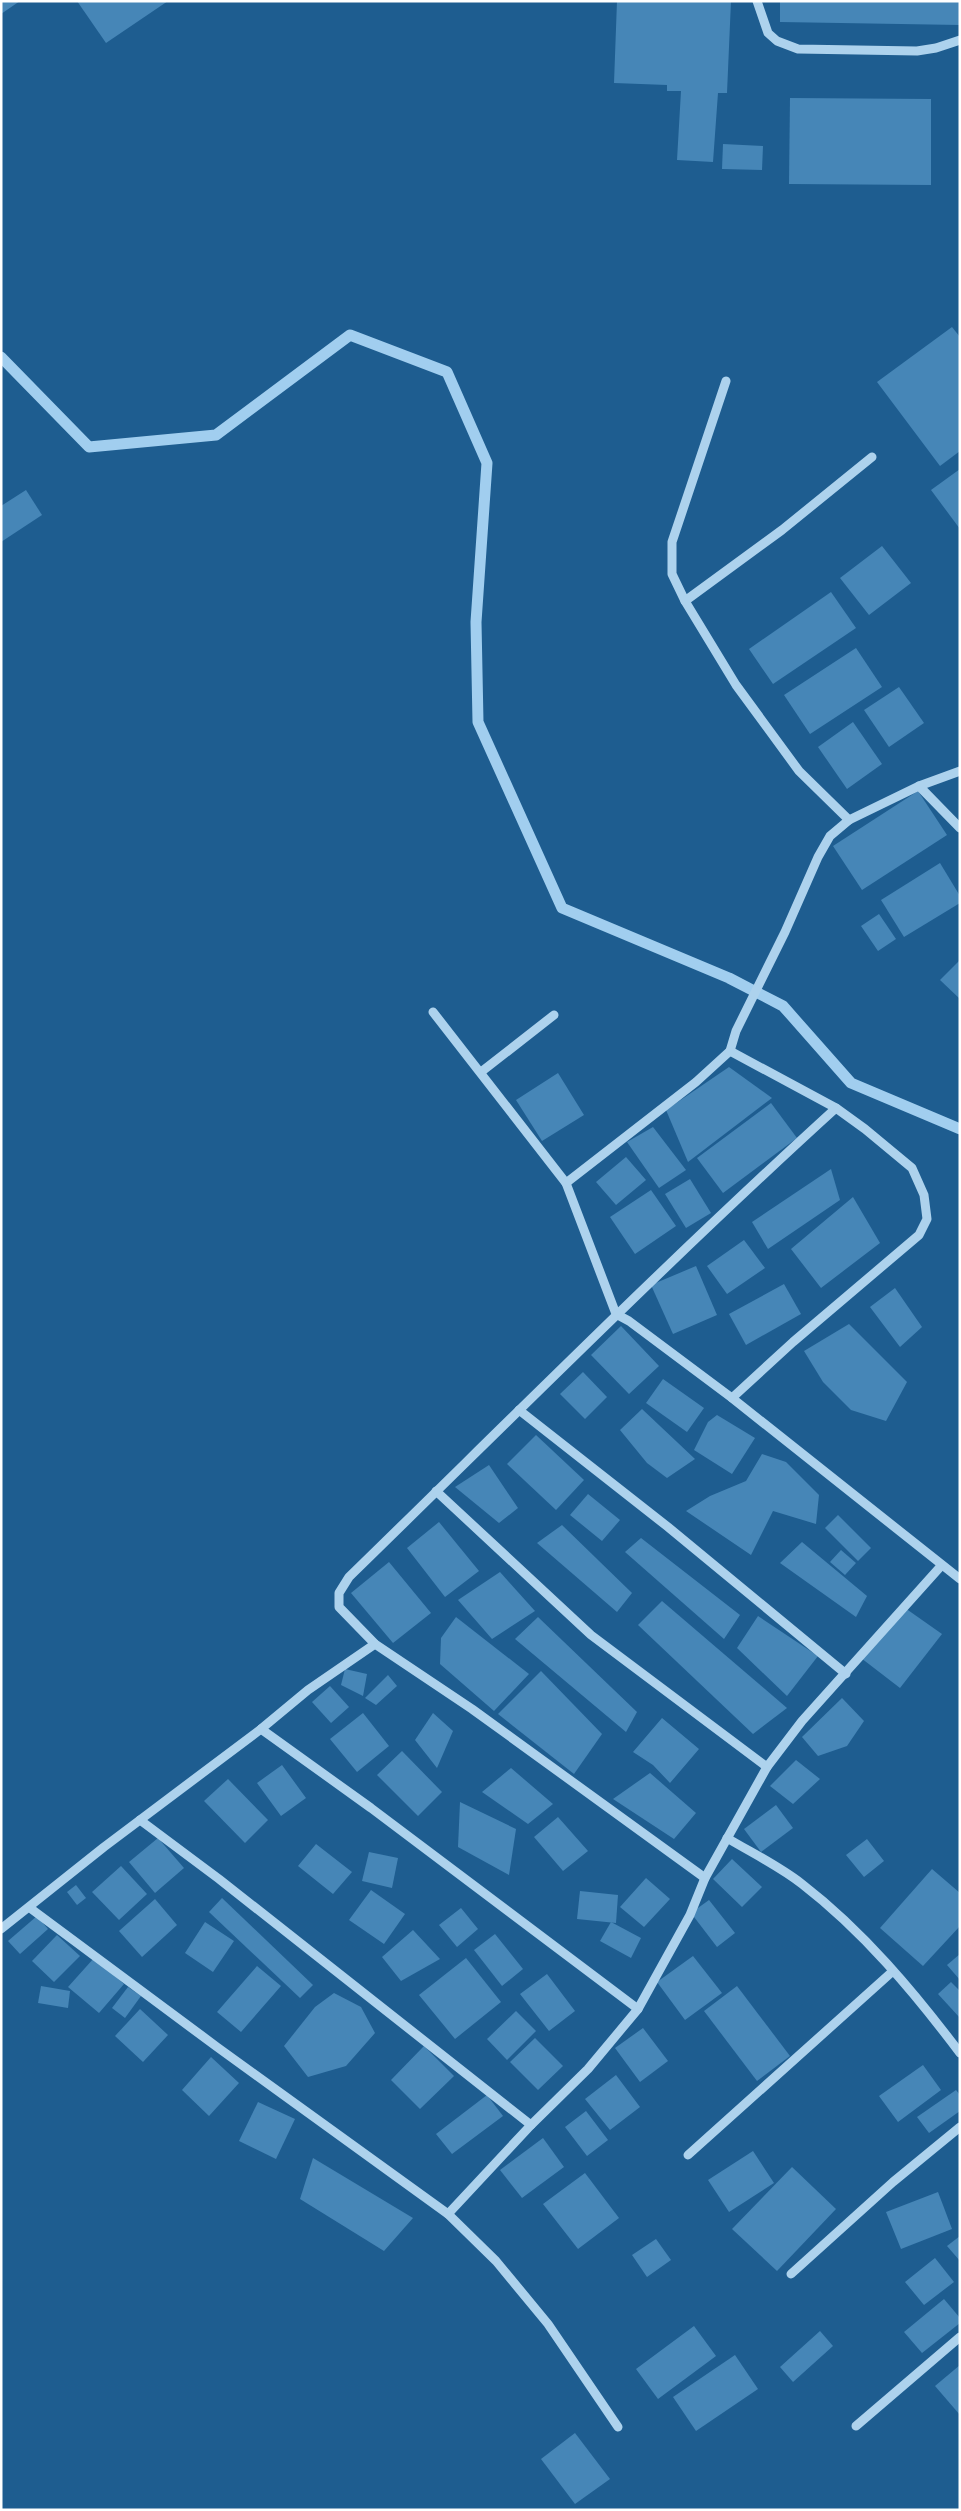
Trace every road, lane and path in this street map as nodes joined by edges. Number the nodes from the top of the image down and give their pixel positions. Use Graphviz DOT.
graph roads {
  1 [pos="757,1"];
  2 [pos="960,40"];
  3 [pos="726,381"];
  4 [pos="872,458"];
  5 [pos="685,601"];
  6 [pos="960,771"];
  7 [pos="919,786"];
  8 [pos="850,820"];
  9 [pos="960,828"];
  10 [pos="433,1012"];
  11 [pos="554,1015"];
  12 [pos="730,1051"];
  13 [pos="481,1072"];
  14 [pos="836,1108"];
  15 [pos="566,1183"];
  16 [pos="616,1314"];
  17 [pos="732,1398"];
  18 [pos="519,1410"];
  19 [pos="436,1492"];
  20 [pos="941,1566"];
  21 [pos="960,1579"];
  22 [pos="375,1644"];
  23 [pos="846,1674"];
  24 [pos="261,1728"];
  25 [pos="767,1767"];
  26 [pos="140,1820"];
  27 [pos="727,1838"];
  28 [pos="705,1878"];
  29 [pos="30,1908"];
  30 [pos="1,1929"];
  31 [pos="893,1971"];
  32 [pos="638,2009"];
  33 [pos="960,2053"];
  34 [pos="531,2125"];
  35 [pos="960,2127"];
  36 [pos="688,2155"];
  37 [pos="448,2214"];
  38 [pos="791,2274"];
  39 [pos="960,2337"];
  40 [pos="856,2426"];
  41 [pos="618,2427"];
  1 -- 2 [label="street"];
  3 -- 5 [label="street"];
  4 -- 5 [label="street"];
  5 -- 8 [label="street"];
  6 -- 7 [label="street"];
  7 -- 8 [label="street"];
  7 -- 9 [label="street"];
  8 -- 12 [label="street"];
  10 -- 13 [label="street"];
  11 -- 13 [label="street"];
  12 -- 14 [label="street"];
  12 -- 15 [label="street"];
  13 -- 15 [label="street"];
  14 -- 16 [label="street"];
  14 -- 17 [label="street"];
  15 -- 16 [label="street"];
  16 -- 17 [label="street"];
  16 -- 18 [label="street"];
  17 -- 20 [label="street"];
  18 -- 19 [label="street"];
  18 -- 23 [label="street"];
  19 -- 22 [label="street"];
  19 -- 25 [label="street"];
  20 -- 21 [label="street"];
  20 -- 23 [label="street"];
  22 -- 24 [label="street"];
  22 -- 28 [label="street"];
  23 -- 25 [label="street"];
  24 -- 26 [label="street"];
  24 -- 32 [label="street"];
  25 -- 27 [label="street"];
  26 -- 29 [label="street"];
  26 -- 34 [label="street"];
  27 -- 28 [label="street"];
  27 -- 31 [label="street"];
  28 -- 32 [label="street"];
  29 -- 30 [label="street"];
  29 -- 37 [label="street"];
  31 -- 33 [label="street"];
  31 -- 36 [label="street"];
  32 -- 34 [label="street"];
  34 -- 37 [label="street"];
  35 -- 38 [label="street"];
  37 -- 41 [label="street"];
  39 -- 40 [label="street"];
}
